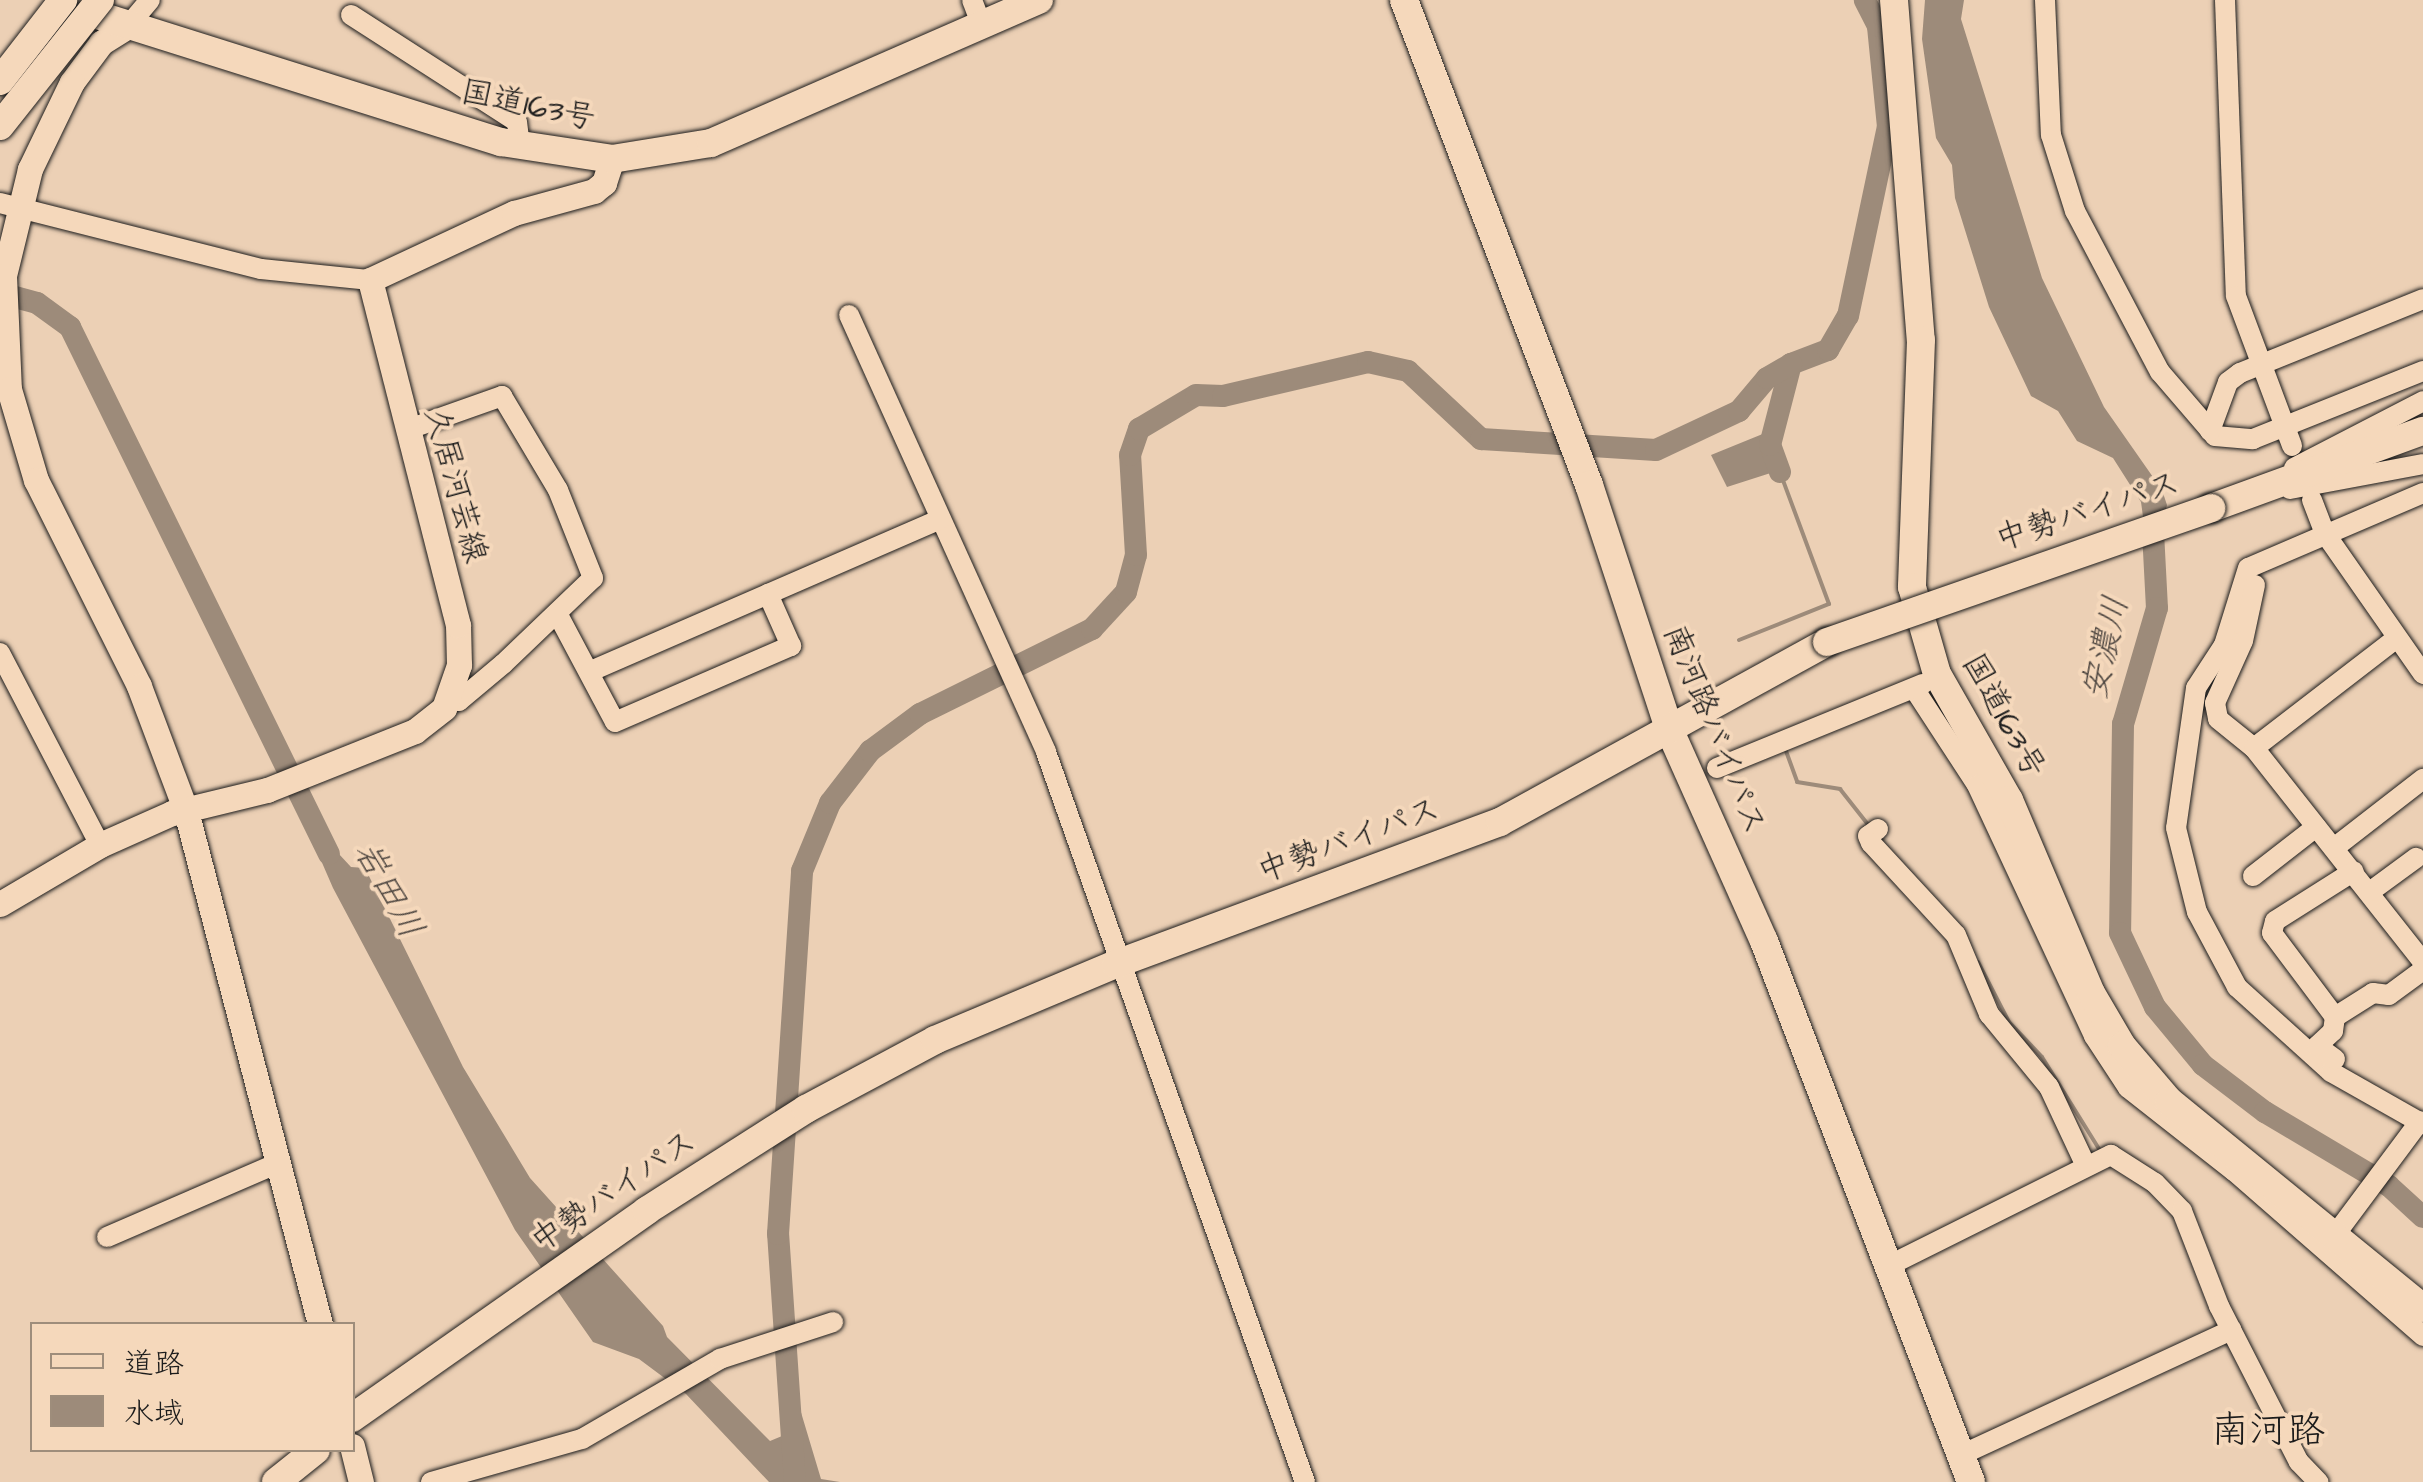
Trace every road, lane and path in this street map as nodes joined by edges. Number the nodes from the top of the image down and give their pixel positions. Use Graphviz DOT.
graph roads {
  1 [pos="49,0"];
  2 [pos="63,0"];
  3 [pos="100,0"];
  4 [pos="150,0"];
  5 [pos="1039,0"];
  6 [pos="1404,0"];
  7 [pos="1894,0"];
  8 [pos="2044,0"];
  9 [pos="2226,0"];
  10 [pos="976,12"];
  11 [pos="351,16"];
  12 [pos="128,26"];
  13 [pos="0,82"];
  14 [pos="0,126"];
  15 [pos="520,146"];
  16 [pos="612,159"];
  17 [pos="11,210"];
  18 [pos="370,280"];
  19 [pos="2423,299"];
  20 [pos="848,315"];
  21 [pos="4,362"];
  22 [pos="2262,364"];
  23 [pos="2423,371"];
  24 [pos="2423,401"];
  25 [pos="408,428"];
  26 [pos="2423,430"];
  27 [pos="2210,431"];
  28 [pos="2288,436"];
  29 [pos="2423,464"];
  30 [pos="2423,493"];
  31 [pos="2248,494"];
  32 [pos="2312,500"];
  33 [pos="940,519"];
  34 [pos="2324,532"];
  35 [pos="2258,563"];
  36 [pos="768,594"];
  37 [pos="557,612"];
  38 [pos="2397,638"];
  39 [pos="0,653"];
  40 [pos="591,672"];
  41 [pos="2423,674"];
  42 [pos="6,681"];
  43 [pos="1926,682"];
  44 [pos="449,700"];
  45 [pos="1670,730"];
  46 [pos="2254,748"];
  47 [pos="1717,768"];
  48 [pos="2423,779"];
  49 [pos="186,811"];
  50 [pos="2316,827"];
  51 [pos="1873,833"];
  52 [pos="100,846"];
  53 [pos="2334,848"];
  54 [pos="2416,858"];
  55 [pos="2354,871"];
  56 [pos="2254,876"];
  57 [pos="2370,891"];
  58 [pos="0,904"];
  59 [pos="1116,964"];
  60 [pos="2423,966"];
  61 [pos="2335,1017"];
  62 [pos="2396,1106"];
  63 [pos="2420,1121"];
  64 [pos="276,1164"];
  65 [pos="2085,1164"];
  66 [pos="2339,1229"];
  67 [pos="107,1238"];
  68 [pos="1890,1265"];
  69 [pos="2423,1308"];
  70 [pos="319,1322"];
  71 [pos="833,1322"];
  72 [pos="2232,1330"];
  73 [pos="2423,1336"];
  74 [pos="355,1416"];
  75 [pos="314,1452"];
  76 [pos="353,1452"];
  77 [pos="1961,1455"];
  78 [pos="276,1482"];
  79 [pos="360,1482"];
  80 [pos="431,1482"];
  81 [pos="1306,1482"];
  82 [pos="1971,1482"];
  83 [pos="2318,1482"];
  1 -- 12 [label="highway, 国道163号"];
  2 -- 13 [label="highway, bridge"];
  3 -- 14 [label="highway, bridge"];
  4 -- 12 [label="street"];
  5 -- 10 [label="highway, 国道163号"];
  6 -- 45 [label="highway, 南河路バイパス"];
  7 -- 43 [label="highway, 国道163号"];
  8 -- 27 [label="street"];
  9 -- 22 [label="street"];
  10 -- 16 [label="highway, 国道163号"];
  11 -- 15 [label="street"];
  12 -- 15 [label="highway, 国道163号"];
  12 -- 17 [label="main road"];
  15 -- 16 [label="highway, 国道163号"];
  16 -- 18 [label="main road"];
  17 -- 18 [label="street"];
  17 -- 21 [label="main road"];
  18 -- 25 [label="main road, 久居河芸線"];
  19 -- 22 [label="street"];
  20 -- 33 [label="street"];
  21 -- 49 [label="main road"];
  22 -- 27 [label="street"];
  22 -- 28 [label="street"];
  23 -- 28 [label="street"];
  24 -- 31 [label="street"];
  25 -- 37 [label="street"];
  25 -- 44 [label="main road, 久居河芸線"];
  26 -- 31 [label="highway, 中勢バイパス"];
  27 -- 28 [label="street"];
  29 -- 31 [label="street"];
  30 -- 34 [label="street"];
  31 -- 45 [label="highway, 中勢バイパス, bridge"];
  32 -- 34 [label="street"];
  33 -- 36 [label="street"];
  33 -- 59 [label="street"];
  34 -- 35 [label="street"];
  34 -- 38 [label="street"];
  35 -- 46 [label="street"];
  35 -- 62 [label="street"];
  36 -- 40 [label="street"];
  36 -- 40 [label="street"];
  37 -- 40 [label="street"];
  37 -- 44 [label="street"];
  38 -- 41 [label="street"];
  38 -- 46 [label="street"];
  39 -- 42 [label="street"];
  42 -- 52 [label="street"];
  43 -- 47 [label="street"];
  43 -- 66 [label="highway, 国道163号"];
  43 -- 73 [label="street"];
  44 -- 49 [label="main road"];
  45 -- 59 [label="highway, 中勢バイパス"];
  45 -- 68 [label="highway, 南河路バイパス"];
  46 -- 50 [label="street"];
  48 -- 53 [label="street"];
  49 -- 52 [label="main road"];
  49 -- 64 [label="main road"];
  50 -- 53 [label="street"];
  50 -- 56 [label="street"];
  51 -- 65 [label="street"];
  52 -- 58 [label="main road"];
  53 -- 55 [label="street"];
  54 -- 57 [label="street"];
  55 -- 57 [label="street"];
  55 -- 61 [label="street"];
  57 -- 60 [label="street"];
  59 -- 74 [label="highway, 中勢バイパス"];
  59 -- 81 [label="street"];
  60 -- 61 [label="street"];
  61 -- 62 [label="street"];
  62 -- 63 [label="street"];
  63 -- 66 [label="street"];
  64 -- 67 [label="street"];
  64 -- 70 [label="main road"];
  65 -- 68 [label="street"];
  65 -- 72 [label="street"];
  66 -- 69 [label="highway, 国道163号"];
  68 -- 77 [label="highway, 南河路バイパス"];
  71 -- 80 [label="street"];
  72 -- 77 [label="street"];
  72 -- 83 [label="street"];
  75 -- 78 [label="highway"];
  76 -- 79 [label="main road"];
  77 -- 82 [label="highway, 南河路バイパス"];
}
